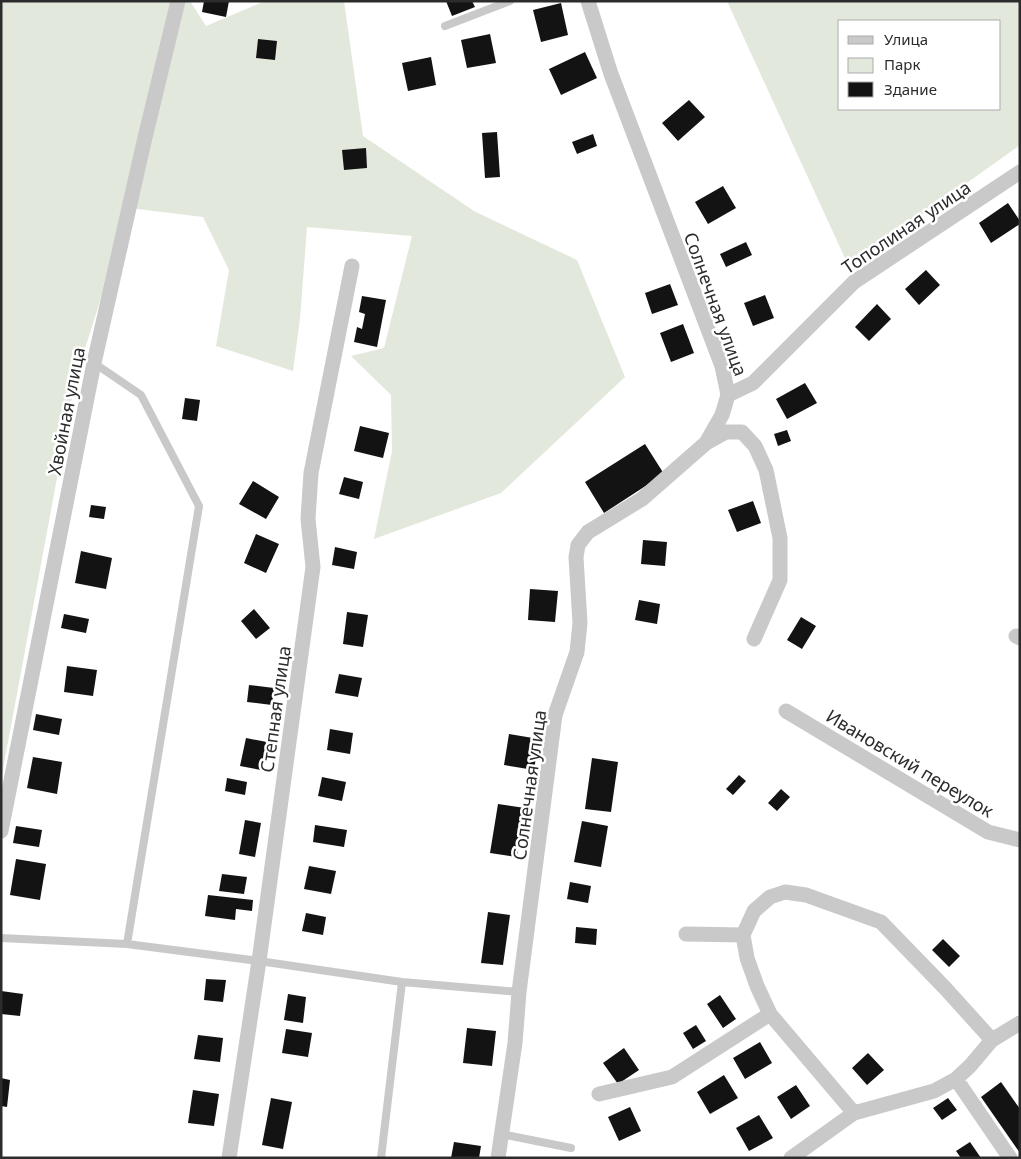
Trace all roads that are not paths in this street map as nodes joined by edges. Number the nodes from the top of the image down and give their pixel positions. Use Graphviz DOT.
graph roads {
  1 [pos="178,1"];
  2 [pos="510,1"];
  3 [pos="588,1"];
  4 [pos="445,26"];
  5 [pos="1020,172"];
  6 [pos="352,266"];
  7 [pos="94,363"];
  8 [pos="728,396"];
  9 [pos="706,443"];
  10 [pos="754,639"];
  11 [pos="786,711"];
  12 [pos="1,830"];
  13 [pos="1019,839"];
  14 [pos="686,934"];
  15 [pos="743,935"];
  16 [pos="1,938"];
  17 [pos="127,944"];
  18 [pos="259,961"];
  19 [pos="402,982"];
  20 [pos="519,992"];
  21 [pos="770,1014"];
  22 [pos="1020,1023"];
  23 [pos="992,1040"];
  24 [pos="956,1079"];
  25 [pos="599,1094"];
  26 [pos="854,1113"];
  27 [pos="502,1134"];
  28 [pos="571,1148"];
  29 [pos="229,1158"];
  30 [pos="381,1158"];
  31 [pos="498,1158"];
  32 [pos="791,1158"];
  33 [pos="1010,1158"];
  1 -- 7 [label="street, Хвойная улица"];
  2 -- 4 [label="lane"];
  3 -- 8 [label="street, Солнечная улица"];
  5 -- 8 [label="street, Тополиная улица"];
  6 -- 18 [label="street, Степная улица"];
  7 -- 12 [label="street, Хвойная улица"];
  7 -- 17 [label="lane"];
  8 -- 9 [label="street, Солнечная улица"];
  9 -- 10 [label="street"];
  9 -- 20 [label="street, Солнечная улица"];
  11 -- 13 [label="street, Ивановский переулок"];
  14 -- 15 [label="street"];
  15 -- 21 [label="street"];
  15 -- 23 [label="street"];
  16 -- 17 [label="lane"];
  17 -- 18 [label="lane"];
  18 -- 19 [label="lane"];
  18 -- 29 [label="street, Степная улица"];
  19 -- 20 [label="lane"];
  19 -- 30 [label="lane"];
  20 -- 27 [label="street, Солнечная улица"];
  21 -- 25 [label="street"];
  21 -- 26 [label="street"];
  22 -- 23 [label="street"];
  23 -- 24 [label="street"];
  24 -- 26 [label="street"];
  24 -- 33 [label="street"];
  26 -- 32 [label="street"];
  27 -- 28 [label="lane"];
  27 -- 31 [label="street, Солнечная улица"];
}
